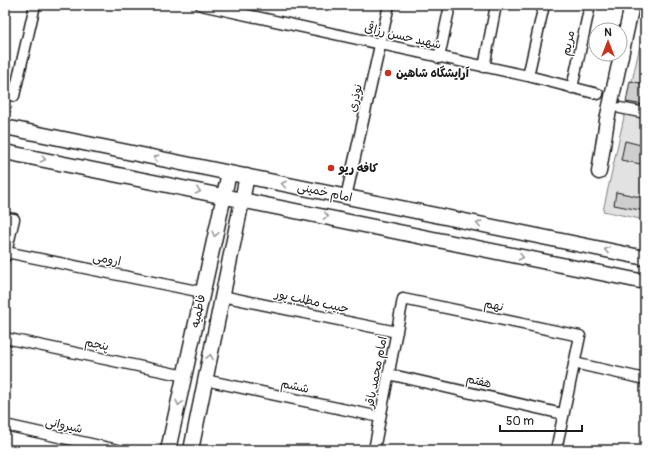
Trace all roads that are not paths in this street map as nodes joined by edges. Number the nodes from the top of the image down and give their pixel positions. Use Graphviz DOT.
graph roads {
  1 [pos="35,5"];
  2 [pos="201,5"];
  3 [pos="389,5"];
  4 [pos="450,5"];
  5 [pos="496,5"];
  6 [pos="544,5"];
  7 [pos="590,5"];
  8 [pos="632,5"];
  9 [pos="380,44"];
  10 [pos="439,58"];
  11 [pos="484,66"];
  12 [pos="528,76"];
  13 [pos="572,88"];
  14 [pos="598,94"];
  15 [pos="14,96"];
  16 [pos="620,108"];
  17 [pos="645,113"];
  18 [pos="6,127"];
  19 [pos="5,152"];
  20 [pos="599,172"];
  21 [pos="229,173"];
  22 [pos="247,176"];
  23 [pos="224,196"];
  24 [pos="346,197"];
  25 [pos="242,199"];
  26 [pos="10,218"];
  27 [pos="6,255"];
  28 [pos="645,258"];
  29 [pos="645,282"];
  30 [pos="202,292"];
  31 [pos="222,296"];
  32 [pos="403,299"];
  33 [pos="397,332"];
  34 [pos="5,338"];
  35 [pos="574,363"];
  36 [pos="388,374"];
  37 [pos="184,376"];
  38 [pos="645,379"];
  39 [pos="205,380"];
  40 [pos="564,414"];
  41 [pos="380,416"];
  42 [pos="5,425"];
  43 [pos="118,450"];
  44 [pos="168,450"];
  45 [pos="191,450"];
  46 [pos="374,450"];
  47 [pos="556,450"];
  1 -- 15 [label="street"];
  2 -- 9 [label="street, شهید حسن رزاقی"];
  3 -- 9 [label="street, نوذری"];
  4 -- 10 [label="street"];
  5 -- 11 [label="street"];
  6 -- 12 [label="street"];
  7 -- 13 [label="street, مریم"];
  8 -- 20 [label="street"];
  9 -- 10 [label="street, شهید حسن رزاقی"];
  9 -- 24 [label="street, نوذری"];
  10 -- 11 [label="street, شهید حسن رزاقی"];
  11 -- 12 [label="street, شهید حسن رزاقی"];
  12 -- 13 [label="street, شهید حسن رزاقی"];
  13 -- 14 [label="street, شهید حسن رزاقی"];
  16 -- 17 [label="street"];
  21 -- 18 [label="street, امام خمینی, one-way"];
  19 -- 23 [label="street, امام خمینی, one-way"];
  21 -- 22 [label="street, امام خمینی"];
  21 -- 23 [label="street, فاطمیه"];
  24 -- 22 [label="street, امام خمینی, one-way"];
  22 -- 25 [label="street, فاطمیه"];
  23 -- 25 [label="street, امام خمینی"];
  23 -- 30 [label="street, فاطمیه, one-way"];
  28 -- 24 [label="street, امام خمینی, one-way"];
  25 -- 29 [label="street, امام خمینی, one-way"];
  25 -- 31 [label="street, فاطمیه"];
  26 -- 27 [label="street"];
  27 -- 30 [label="street, ارومی"];
  30 -- 37 [label="street, فاطمیه"];
  31 -- 33 [label="street, حبیب مطلب پور"];
  39 -- 31 [label="street, فاطمیه, one-way"];
  32 -- 33 [label="street, امام محمد باقر"];
  32 -- 35 [label="street, نهم"];
  33 -- 36 [label="street, امام محمد باقر"];
  34 -- 37 [label="street, پنجم"];
  35 -- 38 [label="street"];
  35 -- 40 [label="street"];
  36 -- 40 [label="street, هفتم"];
  36 -- 41 [label="street, امام محمد باقر"];
  37 -- 44 [label="street, فاطمیه, one-way"];
  39 -- 41 [label="street, ششم"];
  39 -- 45 [label="street, فاطمیه"];
  40 -- 47 [label="street"];
  41 -- 46 [label="street, امام محمد باقر"];
  42 -- 43 [label="street, شیروانی"];
}
